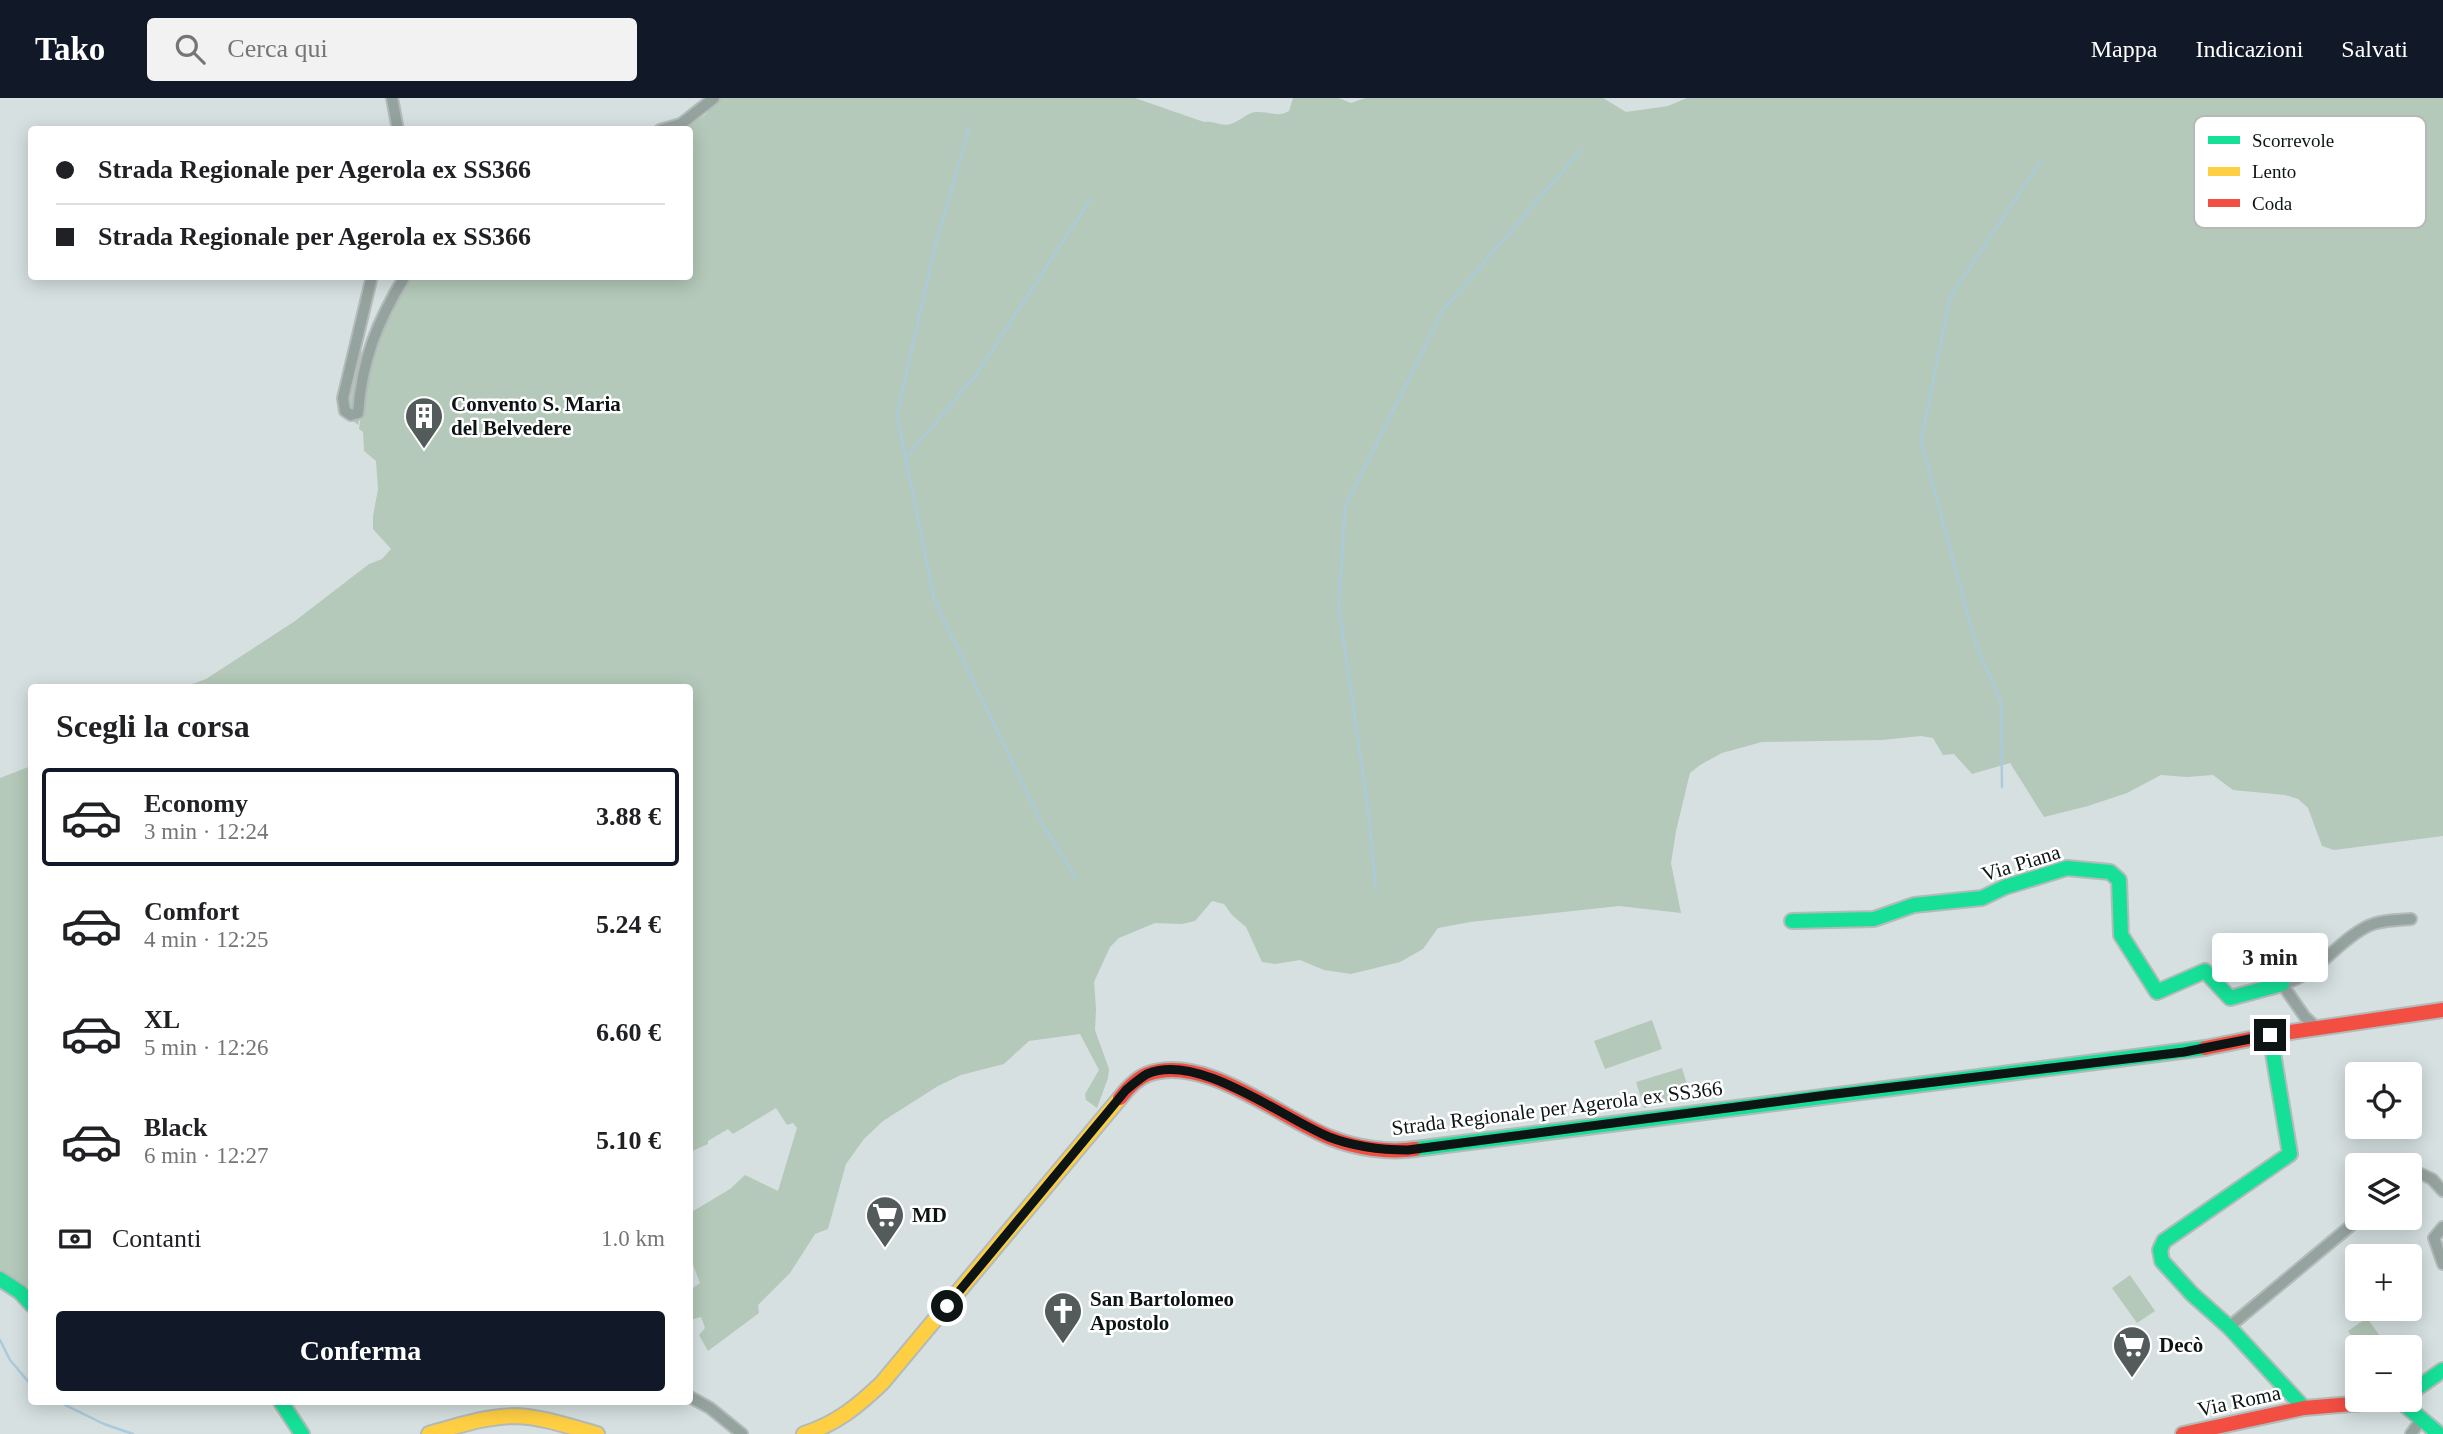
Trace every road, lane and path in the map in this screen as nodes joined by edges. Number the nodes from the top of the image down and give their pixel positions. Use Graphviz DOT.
graph roads {
  1 [pos="392,98"];
  2 [pos="714,98"];
  3 [pos="397,126"];
  4 [pos="674,126"];
  5 [pos="371,280"];
  6 [pos="402,280"];
  7 [pos="2411,919"];
  8 [pos="1792,921"];
  9 [pos="2282,984"];
  10 [pos="2443,1010"];
  11 [pos="2318,1029"];
  12 [pos="2270,1035"];
  13 [pos="2422,1174"];
  14 [pos="2443,1191"];
  15 [pos="2443,1227"];
  16 [pos="2346,1230"];
  17 [pos="2443,1264"];
  18 [pos="0,1279"];
  19 [pos="28,1301"];
  20 [pos="2229,1327"];
  21 [pos="2443,1370"];
  22 [pos="2422,1385"];
  23 [pos="693,1399"];
  24 [pos="283,1405"];
  25 [pos="2345,1405"];
  26 [pos="2304,1408"];
  27 [pos="2412,1412"];
  28 [pos="2421,1420"];
  29 [pos="830,1431"];
  30 [pos="302,1434"];
  31 [pos="429,1434"];
  32 [pos="597,1434"];
  33 [pos="742,1434"];
  34 [pos="804,1434"];
  35 [pos="2183,1434"];
  36 [pos="2411,1434"];
  37 [pos="2439,1434"];
  1 -- 3 [label="street"];
  2 -- 4 [label="street"];
  5 -- 6 [label="street"];
  7 -- 9 [label="street"];
  8 -- 9 [label="main road, Via Piana"];
  9 -- 11 [label="street"];
  10 -- 11 [label="main road, Strada Regionale per Agerola ex SS366"];
  11 -- 12 [label="main road, Strada Regionale per Agerola ex SS366"];
  12 -- 20 [label="main road"];
  12 -- 29 [label="main road, Strada Regionale per Agerola ex SS366"];
  13 -- 14 [label="street"];
  15 -- 17 [label="street"];
  16 -- 20 [label="street"];
  18 -- 19 [label="main road"];
  20 -- 26 [label="main road"];
  21 -- 22 [label="main road"];
  23 -- 33 [label="street"];
  24 -- 30 [label="main road"];
  25 -- 26 [label="main road, Via Roma"];
  26 -- 35 [label="main road, Via Roma"];
  27 -- 28 [label="main road"];
  28 -- 36 [label="street"];
  28 -- 37 [label="main road"];
  29 -- 34 [label="main road, Strada Regionale per Agerola ex SS366"];
  31 -- 32 [label="main road"];
}
